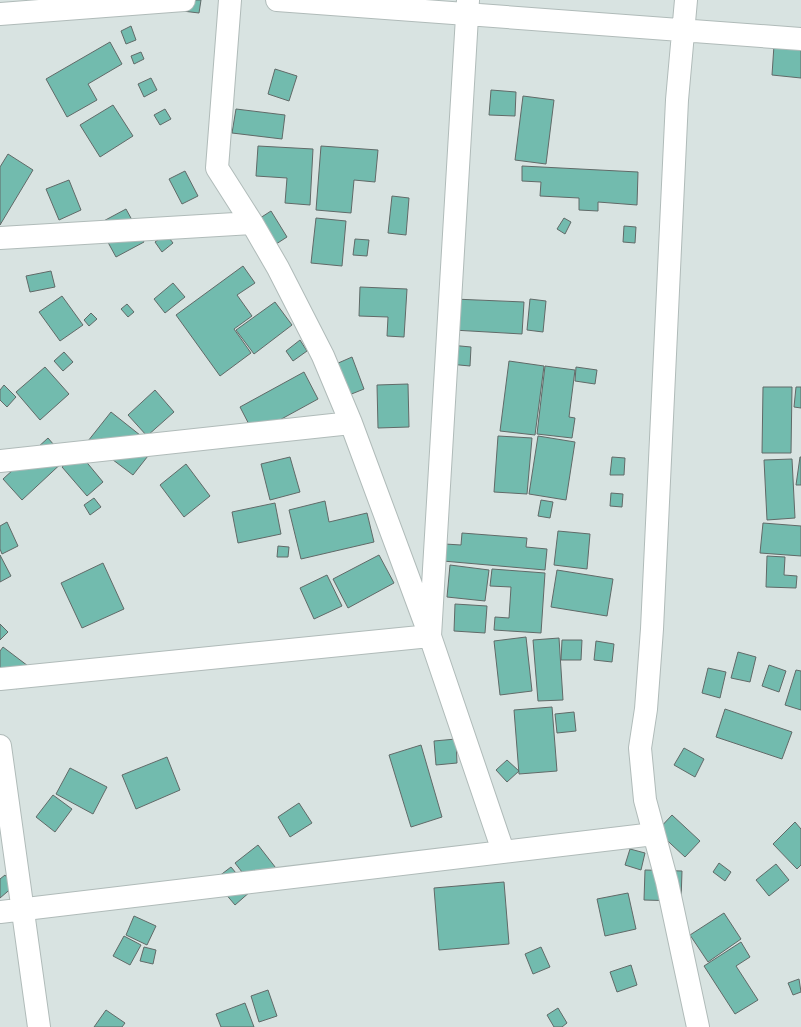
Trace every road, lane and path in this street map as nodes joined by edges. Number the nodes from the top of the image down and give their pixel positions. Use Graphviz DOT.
graph roads {
  1 [pos="184,0"];
  2 [pos="230,0"];
  3 [pos="277,0"];
  4 [pos="686,0"];
  5 [pos="468,8"];
  6 [pos="0,14"];
  7 [pos="683,29"];
  8 [pos="801,39"];
  9 [pos="252,223"];
  10 [pos="0,238"];
  11 [pos="351,423"];
  12 [pos="0,461"];
  13 [pos="430,636"];
  14 [pos="0,679"];
  15 [pos="0,746"];
  16 [pos="654,834"];
  17 [pos="503,851"];
  18 [pos="23,910"];
  19 [pos="0,912"];
  20 [pos="39,1027"];
  21 [pos="698,1027"];
  1 -- 6 [label="street"];
  2 -- 9 [label="street"];
  3 -- 5 [label="street"];
  4 -- 7 [label="street"];
  5 -- 7 [label="street"];
  5 -- 13 [label="street"];
  7 -- 8 [label="street"];
  7 -- 16 [label="street"];
  9 -- 10 [label="street"];
  9 -- 11 [label="street"];
  11 -- 12 [label="street"];
  11 -- 13 [label="street"];
  13 -- 14 [label="street"];
  13 -- 17 [label="street"];
  15 -- 18 [label="street"];
  16 -- 17 [label="street"];
  16 -- 21 [label="street"];
  17 -- 18 [label="street"];
  18 -- 19 [label="street"];
  18 -- 20 [label="street"];
}
